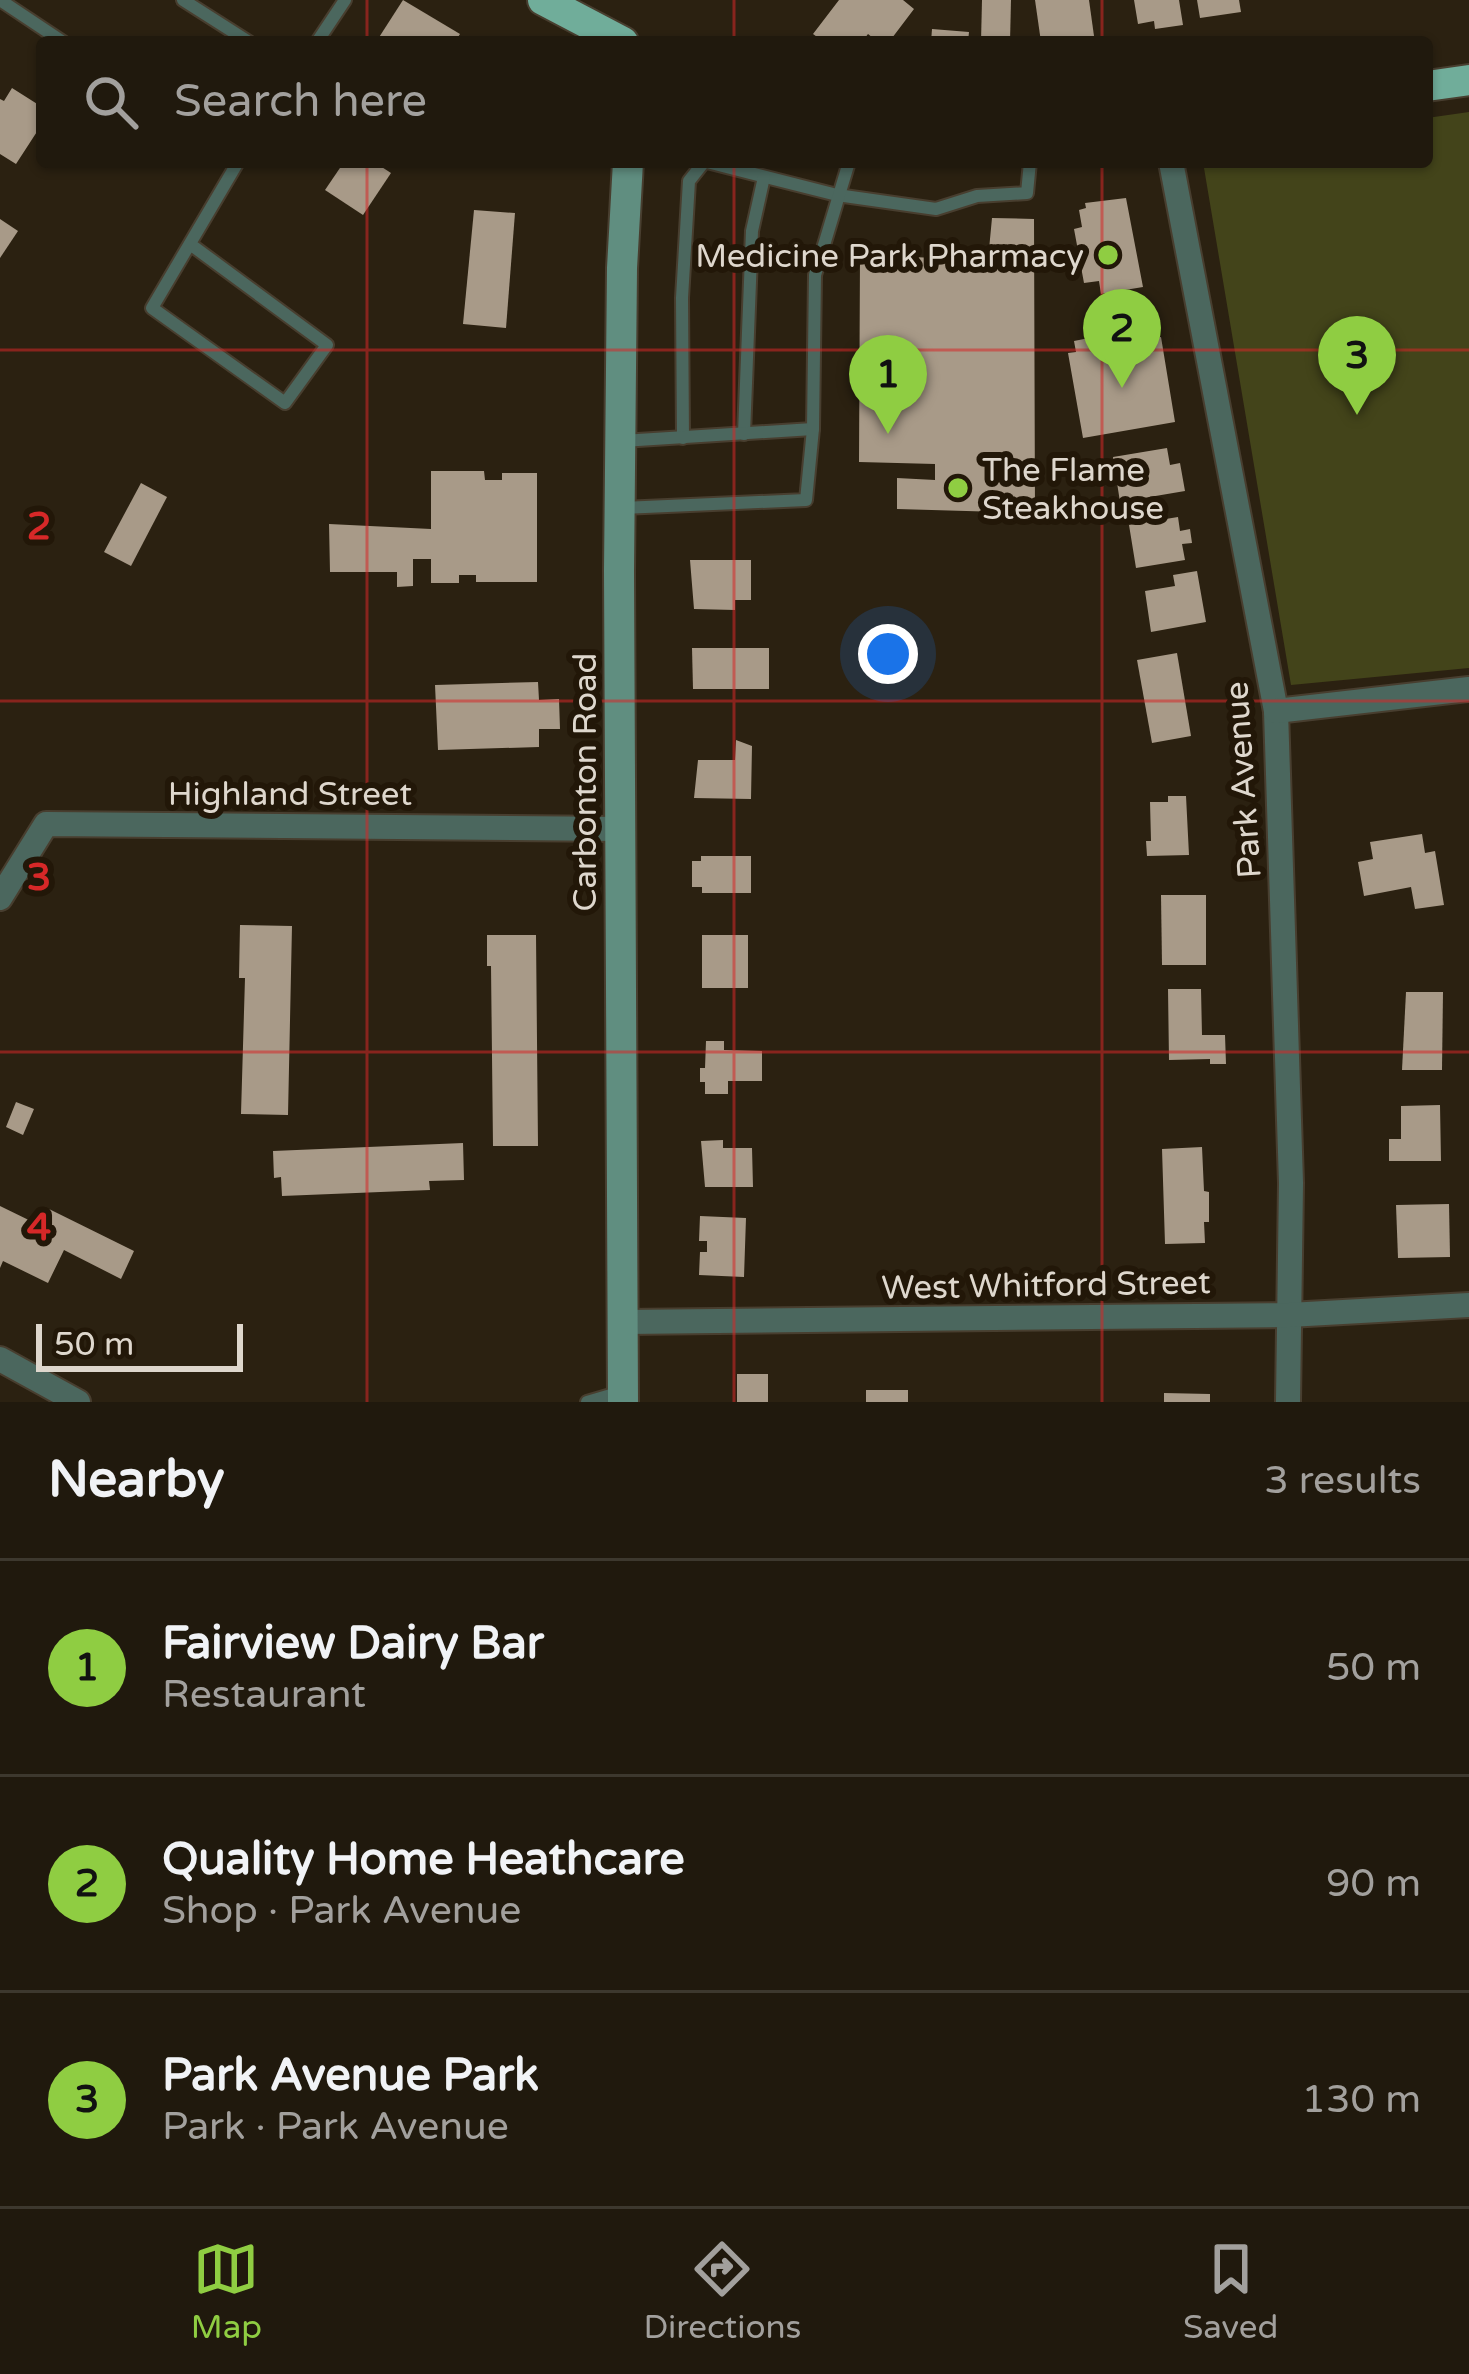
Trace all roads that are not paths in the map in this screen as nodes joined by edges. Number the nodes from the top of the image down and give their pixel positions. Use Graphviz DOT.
graph roads {
  1 [pos="0,0"];
  2 [pos="183,0"];
  3 [pos="345,0"];
  4 [pos="543,0"];
  5 [pos="54,36"];
  6 [pos="240,36"];
  7 [pos="321,36"];
  8 [pos="612,36"];
  9 [pos="1469,80"];
  10 [pos="1433,85"];
  11 [pos="234,168"];
  12 [pos="628,168"];
  13 [pos="701,168"];
  14 [pos="729,168"];
  15 [pos="847,168"];
  16 [pos="1029,168"];
  17 [pos="1172,168"];
  18 [pos="764,177"];
  19 [pos="838,195"];
  20 [pos="190,244"];
  21 [pos="813,429"];
  22 [pos="744,434"];
  23 [pos="683,438"];
  24 [pos="620,442"];
  25 [pos="620,508"];
  26 [pos="1469,689"];
  27 [pos="1276,711"];
  28 [pos="621,829"];
  29 [pos="0,898"];
  30 [pos="1469,1305"];
  31 [pos="1289,1315"];
  32 [pos="623,1322"];
  33 [pos="0,1359"];
  34 [pos="623,1397"];
  35 [pos="79,1402"];
  36 [pos="587,1402"];
  37 [pos="1288,1402"];
  1 -- 5 [label="lane"];
  2 -- 6 [label="lane"];
  3 -- 7 [label="lane"];
  4 -- 8 [label="main road"];
  9 -- 10 [label="main road"];
  11 -- 20 [label="lane"];
  12 -- 24 [label="street, Carbonton Road"];
  13 -- 23 [label="lane"];
  14 -- 18 [label="lane"];
  15 -- 19 [label="lane"];
  16 -- 19 [label="lane"];
  17 -- 27 [label="street, Park Avenue"];
  18 -- 19 [label="lane"];
  18 -- 22 [label="lane"];
  19 -- 21 [label="lane"];
  20 -- 20 [label="lane"];
  21 -- 22 [label="lane"];
  21 -- 25 [label="lane"];
  22 -- 23 [label="lane"];
  23 -- 24 [label="lane"];
  24 -- 25 [label="street, Carbonton Road"];
  25 -- 28 [label="street, Carbonton Road"];
  26 -- 27 [label="street"];
  27 -- 31 [label="street, Park Avenue"];
  28 -- 29 [label="street, Highland Street"];
  28 -- 32 [label="street, Carbonton Road"];
  30 -- 31 [label="street, West Whitford Street"];
  31 -- 32 [label="street, West Whitford Street"];
  31 -- 37 [label="street, Park Avenue"];
  32 -- 34 [label="street, Carbonton Road"];
  33 -- 35 [label="street"];
  34 -- 36 [label="lane"];
}
